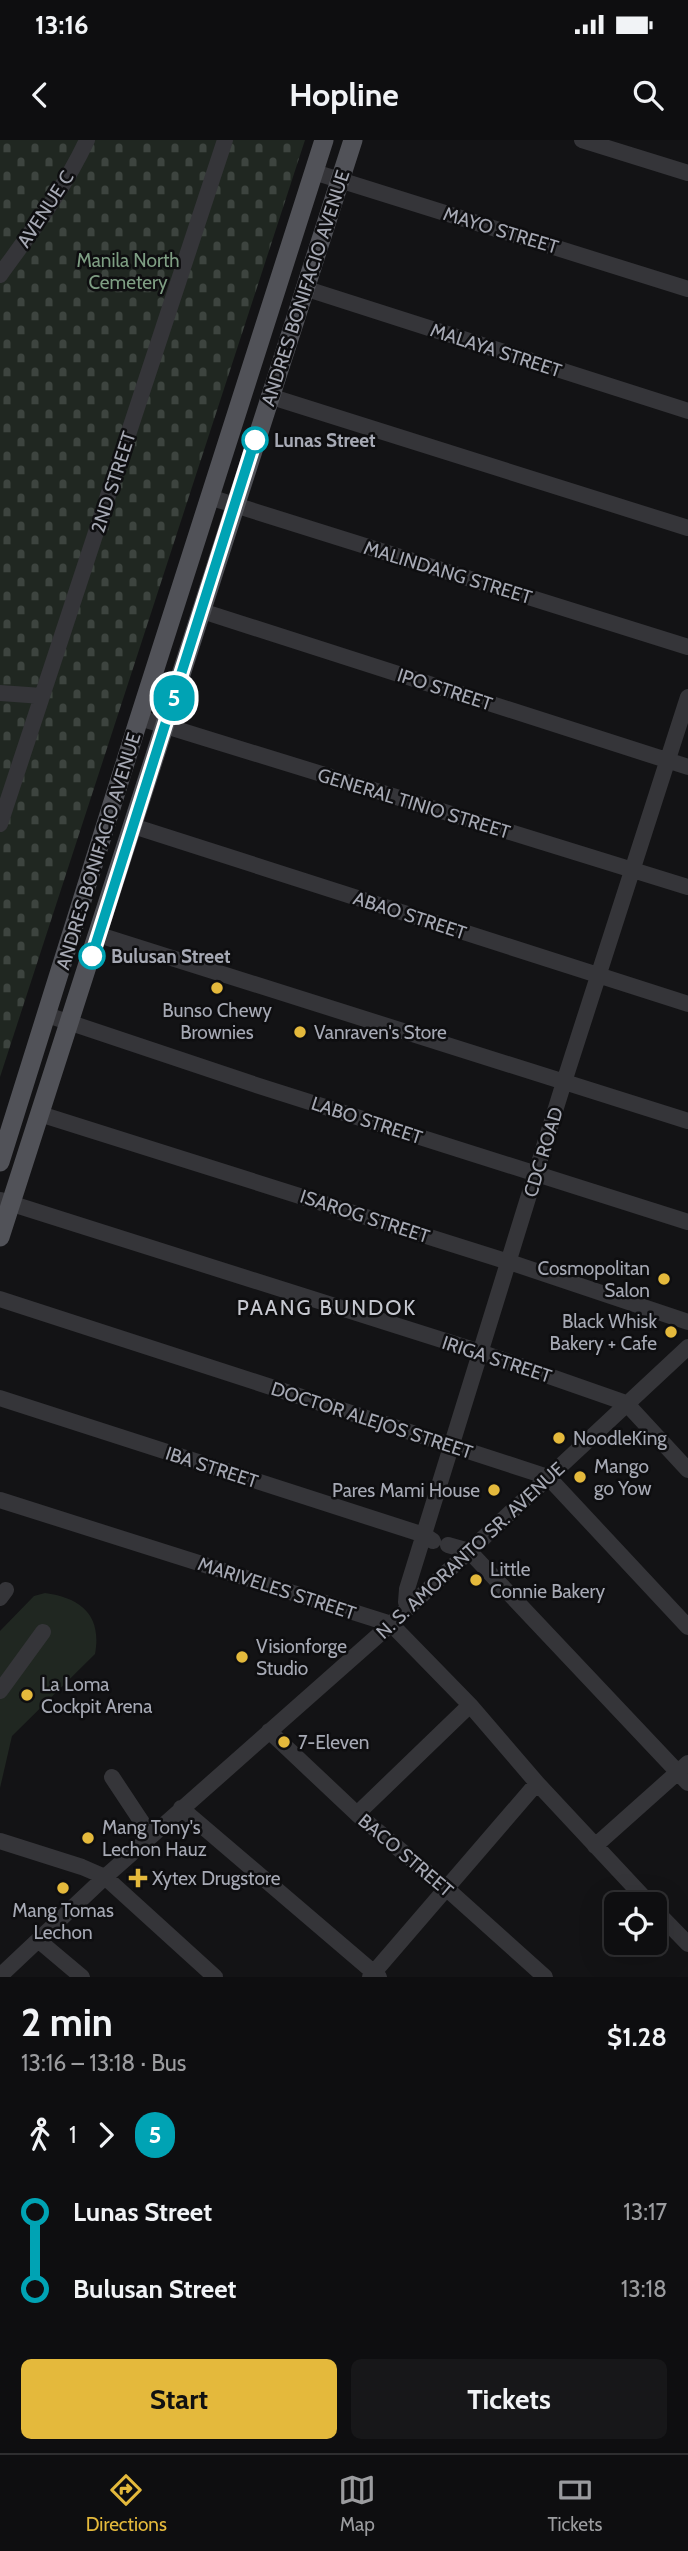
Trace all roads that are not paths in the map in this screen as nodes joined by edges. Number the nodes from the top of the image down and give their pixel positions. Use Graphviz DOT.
graph roads {
  1 [pos="87,140"];
  2 [pos="225,140"];
  3 [pos="324,140"];
  4 [pos="353,140"];
  5 [pos="582,140"];
  6 [pos="314,172"];
  7 [pos="688,173"];
  8 [pos="340,180"];
  9 [pos="0,275"];
  10 [pos="304,289"];
  11 [pos="688,289"];
  12 [pos="269,397"];
  13 [pos="688,411"];
  14 [pos="209,498"];
  15 [pos="235,506"];
  16 [pos="688,528"];
  17 [pos="202,611"];
  18 [pos="688,647"];
  19 [pos="0,693"];
  20 [pos="42,696"];
  21 [pos="688,697"];
  22 [pos="139,718"];
  23 [pos="165,726"];
  24 [pos="668,760"];
  25 [pos="688,767"];
  26 [pos="0,824"];
  27 [pos="132,826"];
  28 [pos="633,870"];
  29 [pos="688,887"];
  30 [pos="99,935"];
  31 [pos="599,976"];
  32 [pos="688,1004"];
  33 [pos="47,1015"];
  34 [pos="70,1023"];
  35 [pos="564,1082"];
  36 [pos="40,1114"];
  37 [pos="688,1121"];
  38 [pos="0,1162"];
  39 [pos="536,1175"];
  40 [pos="6,1202"];
  41 [pos="688,1222"];
  42 [pos="0,1237"];
  43 [pos="509,1262"];
  44 [pos="0,1299"];
  45 [pos="688,1322"];
  46 [pos="688,1347"];
  47 [pos="480,1352"];
  48 [pos="0,1398"];
  49 [pos="626,1403"];
  50 [pos="452,1446"];
  51 [pos="688,1470"];
  52 [pos="548,1477"];
  53 [pos="0,1500"];
  54 [pos="435,1540"];
  55 [pos="469,1551"];
  56 [pos="408,1608"];
  57 [pos="391,1624"];
  58 [pos="688,1627"];
  59 [pos="43,1632"];
  60 [pos="0,1691"];
  61 [pos="470,1705"];
  62 [pos="269,1731"];
  63 [pos="685,1773"];
  64 [pos="112,1777"];
  65 [pos="537,1783"];
  66 [pos="181,1808"];
  67 [pos="357,1814"];
  68 [pos="151,1836"];
  69 [pos="0,1841"];
  70 [pos="595,1846"];
  71 [pos="105,1877"];
  72 [pos="447,1889"];
  73 [pos="639,1892"];
  74 [pos="667,1922"];
  75 [pos="38,1940"];
  76 [pos="688,1944"];
  77 [pos="0,1976"];
  78 [pos="374,1976"];
  79 [pos="82,1977"];
  80 [pos="215,1977"];
  81 [pos="545,1977"];
  1 -- 9 [label="street, AVENUE C"];
  2 -- 20 [label="street, 2ND STREET"];
  3 -- 6 [label="main road, ANDRES BONIFACIO AVENUE"];
  4 -- 8 [label="main road, ANDRES BONIFACIO AVENUE"];
  5 -- 7 [label="street"];
  6 -- 8 [label="street, MAYO STREET"];
  6 -- 14 [label="main road, ANDRES BONIFACIO AVENUE"];
  8 -- 10 [label="main road, ANDRES BONIFACIO AVENUE"];
  8 -- 11 [label="street, MAYO STREET"];
  10 -- 12 [label="main road, ANDRES BONIFACIO AVENUE"];
  10 -- 13 [label="street, MALAYA STREET"];
  12 -- 15 [label="main road, ANDRES BONIFACIO AVENUE"];
  12 -- 16 [label="street"];
  14 -- 15 [label="street, MALINDANG STREET"];
  14 -- 22 [label="main road, ANDRES BONIFACIO AVENUE"];
  15 -- 17 [label="main road, ANDRES BONIFACIO AVENUE"];
  15 -- 18 [label="street, MALINDANG STREET"];
  17 -- 23 [label="main road, ANDRES BONIFACIO AVENUE"];
  17 -- 24 [label="street, IPO STREET"];
  19 -- 20 [label="street"];
  20 -- 26 [label="street, 2ND STREET"];
  21 -- 24 [label="street, CDC ROAD"];
  22 -- 23 [label="street, GENERAL TINIO STREET"];
  22 -- 33 [label="main road, ANDRES BONIFACIO AVENUE"];
  23 -- 27 [label="main road, ANDRES BONIFACIO AVENUE"];
  23 -- 28 [label="street, GENERAL TINIO STREET"];
  24 -- 25 [label="street, IPO STREET"];
  24 -- 28 [label="street, CDC ROAD"];
  27 -- 30 [label="main road, ANDRES BONIFACIO AVENUE"];
  27 -- 31 [label="street, ABAO STREET"];
  28 -- 29 [label="street, GENERAL TINIO STREET"];
  28 -- 31 [label="street, CDC ROAD"];
  30 -- 34 [label="main road, ANDRES BONIFACIO AVENUE"];
  30 -- 35 [label="street"];
  31 -- 32 [label="street, ABAO STREET"];
  31 -- 35 [label="street, CDC ROAD"];
  33 -- 34 [label="street, LABO STREET"];
  33 -- 38 [label="main road, ANDRES BONIFACIO AVENUE"];
  34 -- 36 [label="main road, ANDRES BONIFACIO AVENUE"];
  34 -- 39 [label="street, LABO STREET"];
  35 -- 37 [label="street"];
  35 -- 39 [label="street, CDC ROAD"];
  36 -- 40 [label="main road, ANDRES BONIFACIO AVENUE"];
  36 -- 43 [label="street, ISAROG STREET"];
  39 -- 41 [label="street, LABO STREET"];
  39 -- 43 [label="street, CDC ROAD"];
  40 -- 42 [label="main road, ANDRES BONIFACIO AVENUE"];
  40 -- 47 [label="street, IRIGA STREET"];
  43 -- 45 [label="street, ISAROG STREET"];
  43 -- 47 [label="street, CDC ROAD"];
  44 -- 50 [label="street, DOCTOR ALEJOS STREET"];
  46 -- 49 [label="street, N. S. AMORANTO SR. AVENUE"];
  47 -- 49 [label="street, IRIGA STREET"];
  47 -- 50 [label="street, CDC ROAD"];
  48 -- 54 [label="street, IBA STREET"];
  49 -- 51 [label="street, IRIGA STREET"];
  49 -- 52 [label="street, N. S. AMORANTO SR. AVENUE"];
  50 -- 52 [label="street, DOCTOR ALEJOS STREET"];
  50 -- 54 [label="street, CDC ROAD"];
  52 -- 55 [label="street, N. S. AMORANTO SR. AVENUE"];
  52 -- 58 [label="street, DOCTOR ALEJOS STREET"];
  53 -- 57 [label="street, MARIVELES STREET"];
  54 -- 55 [label="street, IBA STREET"];
  54 -- 56 [label="street, CDC ROAD"];
  55 -- 56 [label="street, N. S. AMORANTO SR. AVENUE"];
  55 -- 63 [label="street"];
  56 -- 57 [label="street, N. S. AMORANTO SR. AVENUE"];
  57 -- 61 [label="street, MARIVELES STREET"];
  57 -- 62 [label="street, N. S. AMORANTO SR. AVENUE"];
  59 -- 60 [label="street"];
  61 -- 65 [label="street, MARIVELES STREET"];
  61 -- 67 [label="street"];
  62 -- 66 [label="street, N. S. AMORANTO SR. AVENUE"];
  62 -- 67 [label="street, BACO STREET"];
  63 -- 70 [label="street"];
  64 -- 68 [label="street"];
  65 -- 70 [label="street, MARIVELES STREET"];
  65 -- 72 [label="street"];
  66 -- 68 [label="street, N. S. AMORANTO SR. AVENUE"];
  66 -- 78 [label="street"];
  67 -- 72 [label="street, BACO STREET"];
  68 -- 71 [label="street, N. S. AMORANTO SR. AVENUE"];
  69 -- 71 [label="street"];
  70 -- 73 [label="street, MARIVELES STREET"];
  71 -- 75 [label="street, N. S. AMORANTO SR. AVENUE"];
  71 -- 80 [label="street"];
  72 -- 78 [label="street"];
  72 -- 81 [label="street, BACO STREET"];
  74 -- 76 [label="street"];
  75 -- 77 [label="street, N. S. AMORANTO SR. AVENUE"];
  75 -- 79 [label="street"];
}
